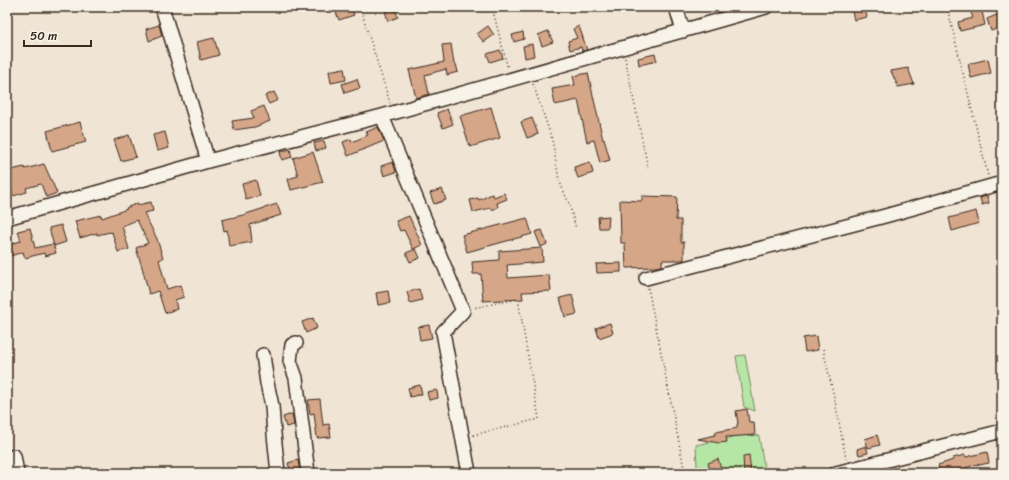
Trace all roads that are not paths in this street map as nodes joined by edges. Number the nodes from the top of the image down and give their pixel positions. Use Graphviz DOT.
graph roads {
  1 [pos="162,7"];
  2 [pos="676,7"];
  3 [pos="766,7"];
  4 [pos="683,32"];
  5 [pos="388,114"];
  6 [pos="208,160"];
  7 [pos="996,184"];
  8 [pos="7,218"];
  9 [pos="646,278"];
  10 [pos="296,344"];
  11 [pos="263,355"];
  12 [pos="1002,431"];
  13 [pos="14,456"];
  14 [pos="842,472"];
  15 [pos="17,473"];
  16 [pos="278,473"];
  17 [pos="308,473"];
  18 [pos="469,473"];
  1 -- 6 [label="street"];
  2 -- 4 [label="street"];
  3 -- 4 [label="street"];
  4 -- 5 [label="street"];
  5 -- 6 [label="street"];
  5 -- 18 [label="street"];
  6 -- 8 [label="street"];
  7 -- 9 [label="street"];
  10 -- 17 [label="street"];
  11 -- 16 [label="street"];
  12 -- 14 [label="street"];
  13 -- 15 [label="street"];
}
